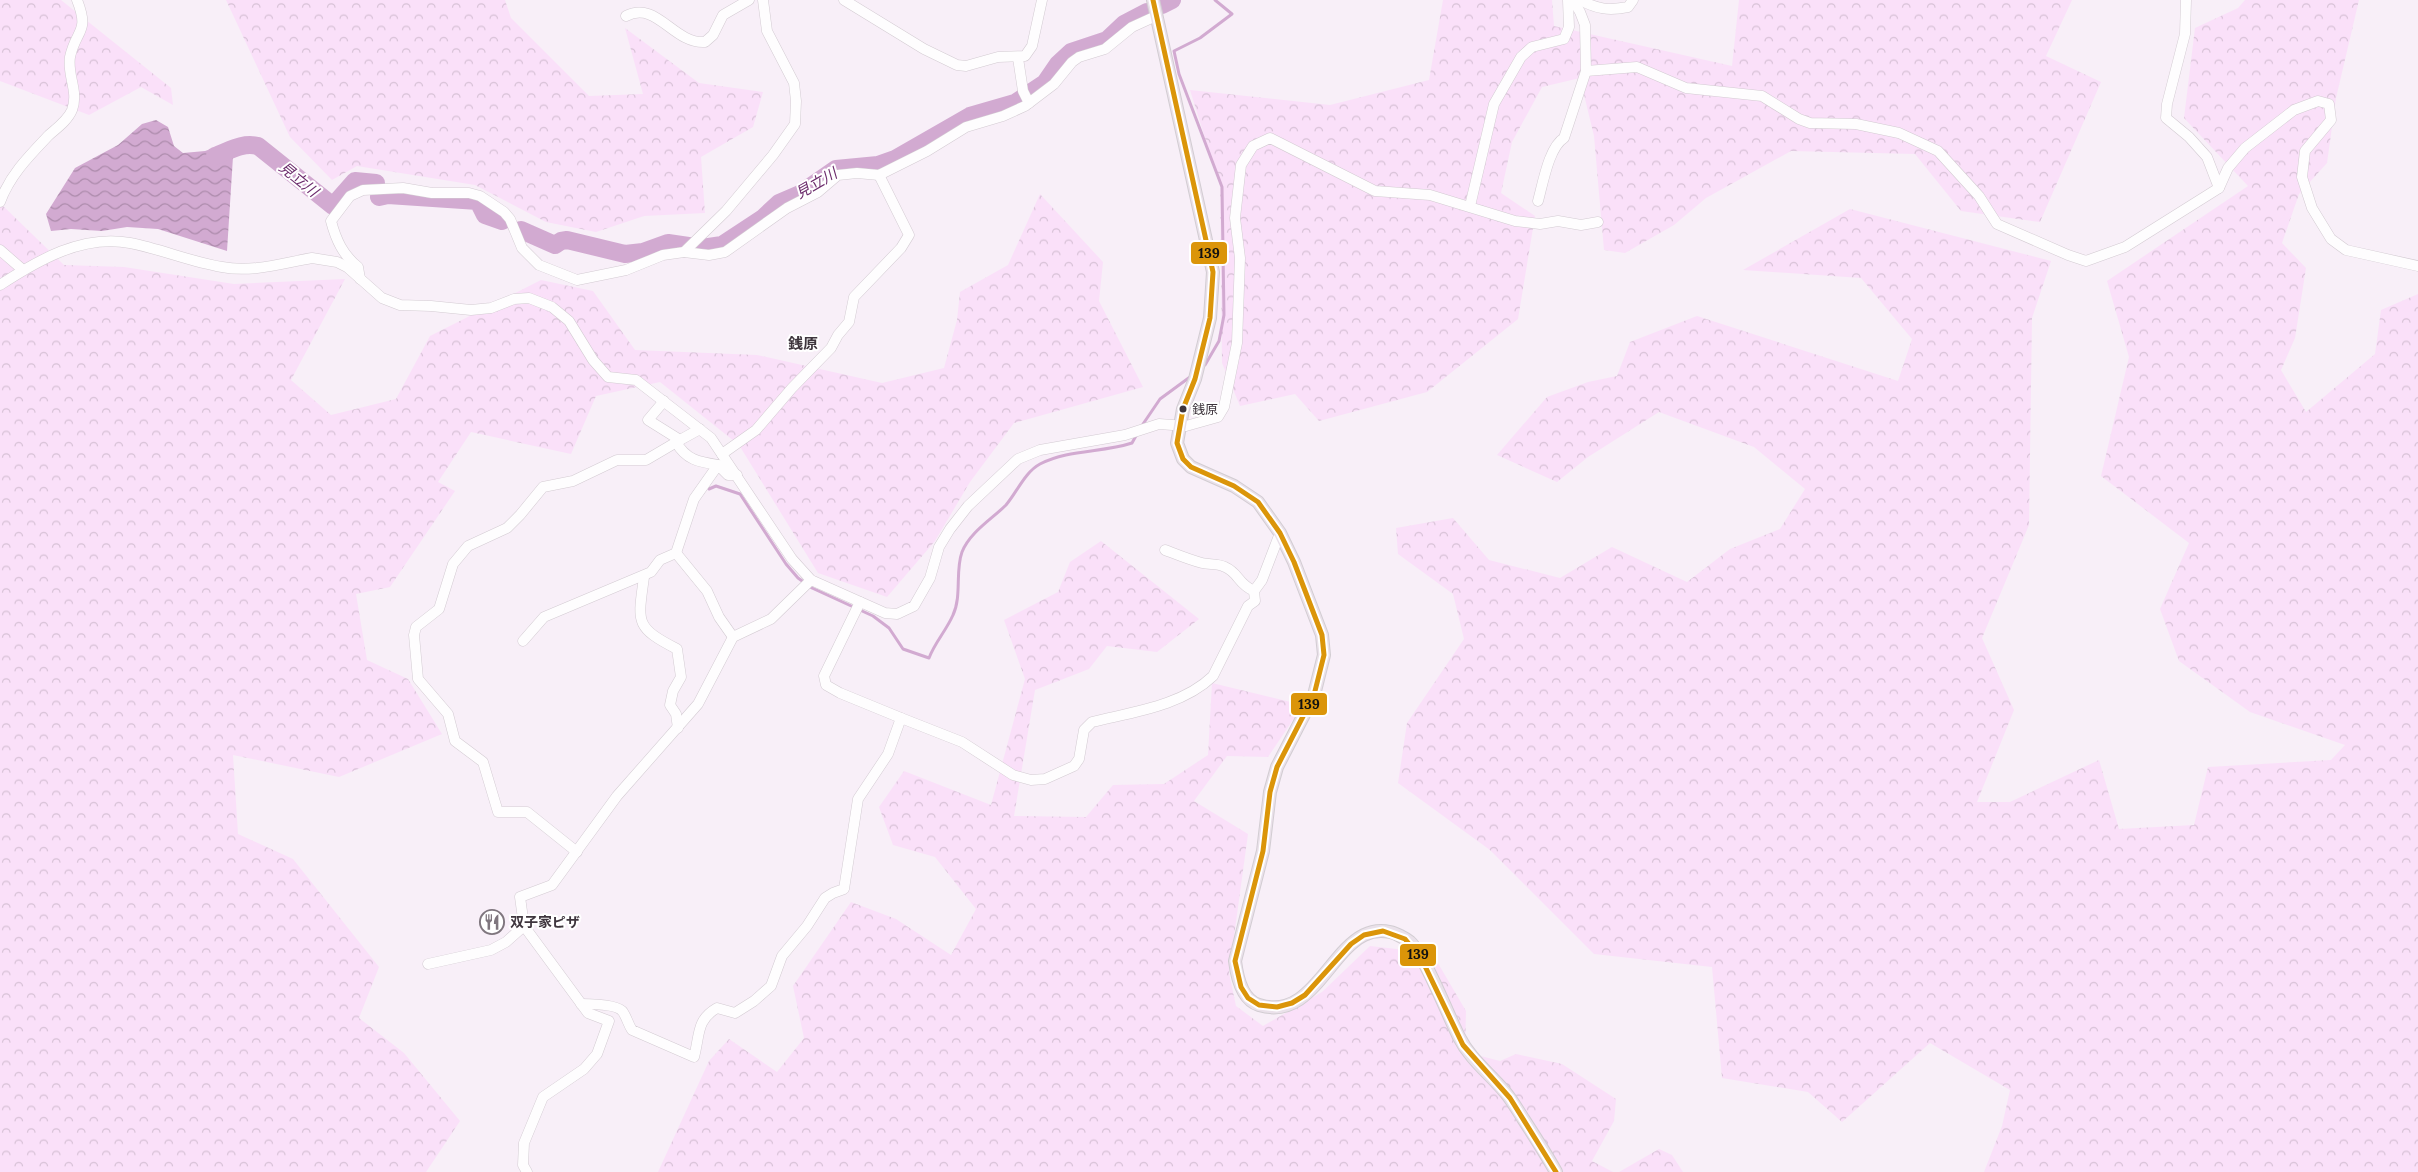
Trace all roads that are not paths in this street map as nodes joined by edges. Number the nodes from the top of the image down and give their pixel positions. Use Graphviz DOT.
graph roads {
  1 [pos="77,0"];
  2 [pos="749,0"];
  3 [pos="763,0"];
  4 [pos="844,0"];
  5 [pos="1042,0"];
  6 [pos="1153,0"];
  7 [pos="1568,0"];
  8 [pos="1572,0"];
  9 [pos="1580,0"];
  10 [pos="1633,0"];
  11 [pos="2186,0"];
  12 [pos="626,16"];
  13 [pos="1156,16"];
  14 [pos="1018,58"];
  15 [pos="1586,71"];
  16 [pos="1027,99"];
  17 [pos="879,174"];
  18 [pos="2219,188"];
  19 [pos="1538,200"];
  20 [pos="0,202"];
  21 [pos="1470,206"];
  22 [pos="1598,222"];
  23 [pos="689,247"];
  24 [pos="0,250"];
  25 [pos="2418,266"];
  26 [pos="23,270"];
  27 [pos="360,279"];
  28 [pos="0,285"];
  29 [pos="664,401"];
  30 [pos="1179,426"];
  31 [pos="700,429"];
  32 [pos="678,441"];
  33 [pos="722,454"];
  34 [pos="718,465"];
  35 [pos="737,475"];
  36 [pos="1280,533"];
  37 [pos="1165,550"];
  38 [pos="676,553"];
  39 [pos="644,577"];
  40 [pos="811,580"];
  41 [pos="1254,591"];
  42 [pos="860,602"];
  43 [pos="733,637"];
  44 [pos="523,641"];
  45 [pos="901,718"];
  46 [pos="678,728"];
  47 [pos="577,852"];
  48 [pos="524,926"];
  49 [pos="428,964"];
  50 [pos="581,1004"];
  51 [pos="527,1172"];
  52 [pos="1556,1172"];
  1 -- 20 [label="street"];
  2 -- 12 [label="street"];
  3 -- 23 [label="street"];
  4 -- 14 [label="street"];
  5 -- 14 [label="street"];
  6 -- 13 [label="main road"];
  7 -- 21 [label="street"];
  8 -- 15 [label="street"];
  9 -- 10 [label="street"];
  11 -- 18 [label="street"];
  13 -- 16 [label="street"];
  13 -- 30 [label="main road"];
  14 -- 16 [label="street"];
  15 -- 18 [label="street"];
  15 -- 19 [label="street"];
  16 -- 17 [label="street"];
  17 -- 23 [label="street"];
  17 -- 33 [label="street"];
  18 -- 25 [label="street"];
  21 -- 22 [label="street"];
  21 -- 30 [label="street"];
  23 -- 27 [label="street"];
  24 -- 26 [label="street"];
  26 -- 27 [label="street"];
  26 -- 28 [label="street"];
  27 -- 29 [label="street"];
  29 -- 31 [label="street"];
  29 -- 32 [label="street"];
  30 -- 36 [label="main road"];
  30 -- 42 [label="street"];
  31 -- 32 [label="street"];
  31 -- 33 [label="street"];
  32 -- 34 [label="street"];
  32 -- 47 [label="street"];
  33 -- 35 [label="street"];
  34 -- 35 [label="street"];
  34 -- 38 [label="street"];
  35 -- 40 [label="street"];
  36 -- 41 [label="street"];
  36 -- 52 [label="main road"];
  37 -- 41 [label="street"];
  38 -- 39 [label="street"];
  38 -- 43 [label="street"];
  39 -- 44 [label="street"];
  39 -- 46 [label="street"];
  40 -- 42 [label="street"];
  40 -- 43 [label="street"];
  41 -- 45 [label="street"];
  42 -- 45 [label="street"];
  43 -- 46 [label="street"];
  45 -- 50 [label="street"];
  46 -- 47 [label="street"];
  47 -- 48 [label="street"];
  48 -- 49 [label="street"];
  48 -- 50 [label="street"];
  50 -- 51 [label="street"];
}
